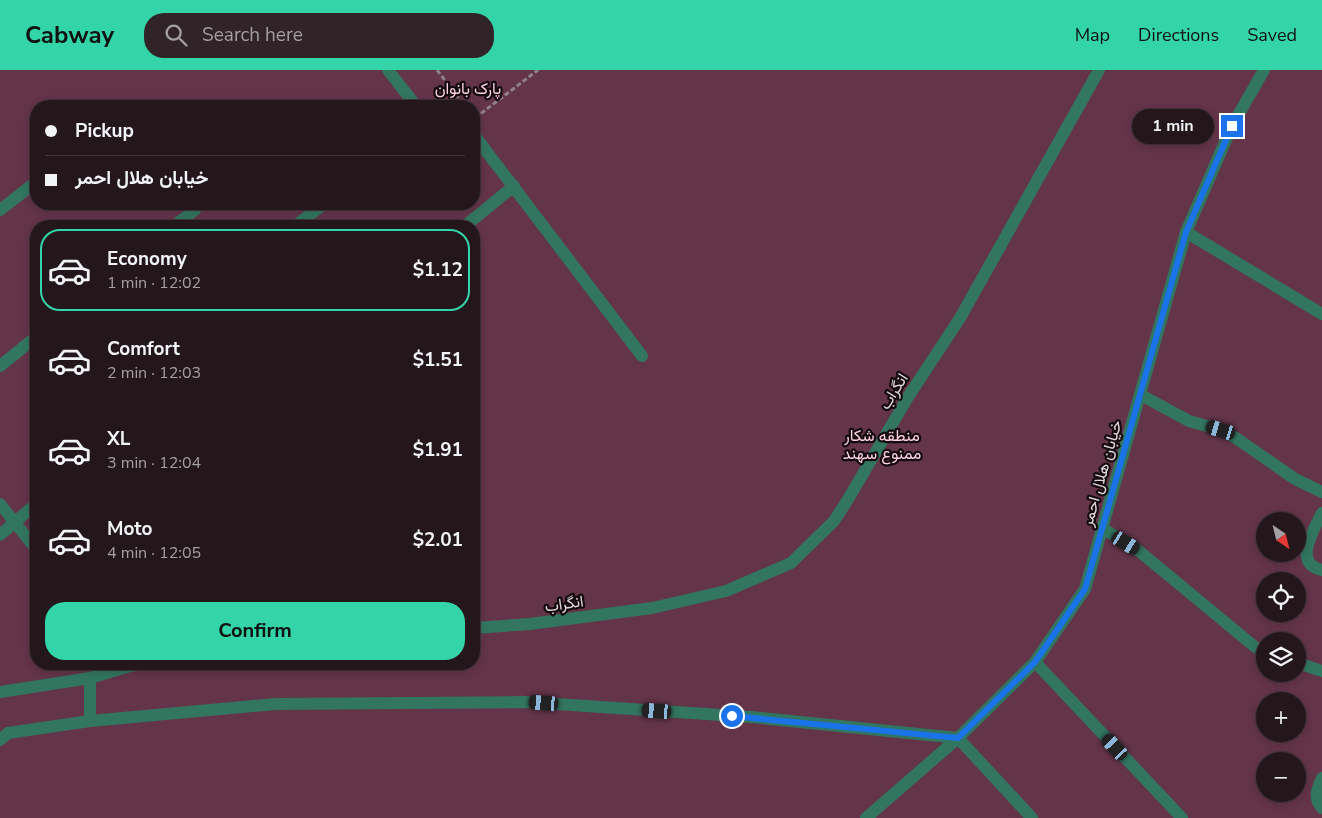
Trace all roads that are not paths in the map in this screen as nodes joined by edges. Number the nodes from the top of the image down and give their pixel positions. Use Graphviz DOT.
graph roads {
  1 [pos="388,70"];
  2 [pos="1099,70"];
  3 [pos="1264,70"];
  4 [pos="411,100"];
  5 [pos="480,143"];
  6 [pos="514,186"];
  7 [pos="30,187"];
  8 [pos="0,210"];
  9 [pos="195,210"];
  10 [pos="316,210"];
  11 [pos="182,220"];
  12 [pos="303,220"];
  13 [pos="472,220"];
  14 [pos="1186,232"];
  15 [pos="1322,314"];
  16 [pos="30,342"];
  17 [pos="642,356"];
  18 [pos="0,366"];
  19 [pos="1141,395"];
  20 [pos="1322,492"];
  21 [pos="0,504"];
  22 [pos="30,509"];
  23 [pos="1322,513"];
  24 [pos="14,522"];
  25 [pos="1102,528"];
  26 [pos="0,535"];
  27 [pos="30,542"];
  28 [pos="1322,570"];
  29 [pos="480,628"];
  30 [pos="1256,648"];
  31 [pos="1035,662"];
  32 [pos="1306,666"];
  33 [pos="114,670"];
  34 [pos="1322,671"];
  35 [pos="90,678"];
  36 [pos="0,692"];
  37 [pos="90,721"];
  38 [pos="958,738"];
  39 [pos="0,740"];
  40 [pos="1322,778"];
  41 [pos="1322,808"];
  42 [pos="866,818"];
  43 [pos="1032,818"];
  44 [pos="1182,818"];
  1 -- 4 [label="street"];
  2 -- 29 [label="street, انگراب"];
  3 -- 14 [label="street, خیابان هلال احمر"];
  5 -- 6 [label="street"];
  6 -- 13 [label="street"];
  6 -- 17 [label="street"];
  7 -- 8 [label="street"];
  9 -- 11 [label="street"];
  10 -- 12 [label="street"];
  14 -- 15 [label="street"];
  14 -- 19 [label="street, خیابان هلال احمر"];
  16 -- 18 [label="street"];
  19 -- 20 [label="street"];
  19 -- 25 [label="street, خیابان هلال احمر"];
  21 -- 24 [label="street"];
  22 -- 24 [label="street"];
  23 -- 28 [label="street"];
  24 -- 26 [label="street"];
  24 -- 27 [label="street"];
  25 -- 30 [label="street"];
  25 -- 31 [label="street, خیابان هلال احمر"];
  31 -- 38 [label="street, خیابان هلال احمر"];
  31 -- 44 [label="street"];
  32 -- 34 [label="street"];
  33 -- 35 [label="street"];
  35 -- 36 [label="street"];
  35 -- 37 [label="street"];
  37 -- 38 [label="street"];
  37 -- 39 [label="street"];
  38 -- 42 [label="street, خیابان هلال احمر"];
  38 -- 43 [label="street"];
  40 -- 41 [label="street"];
}
